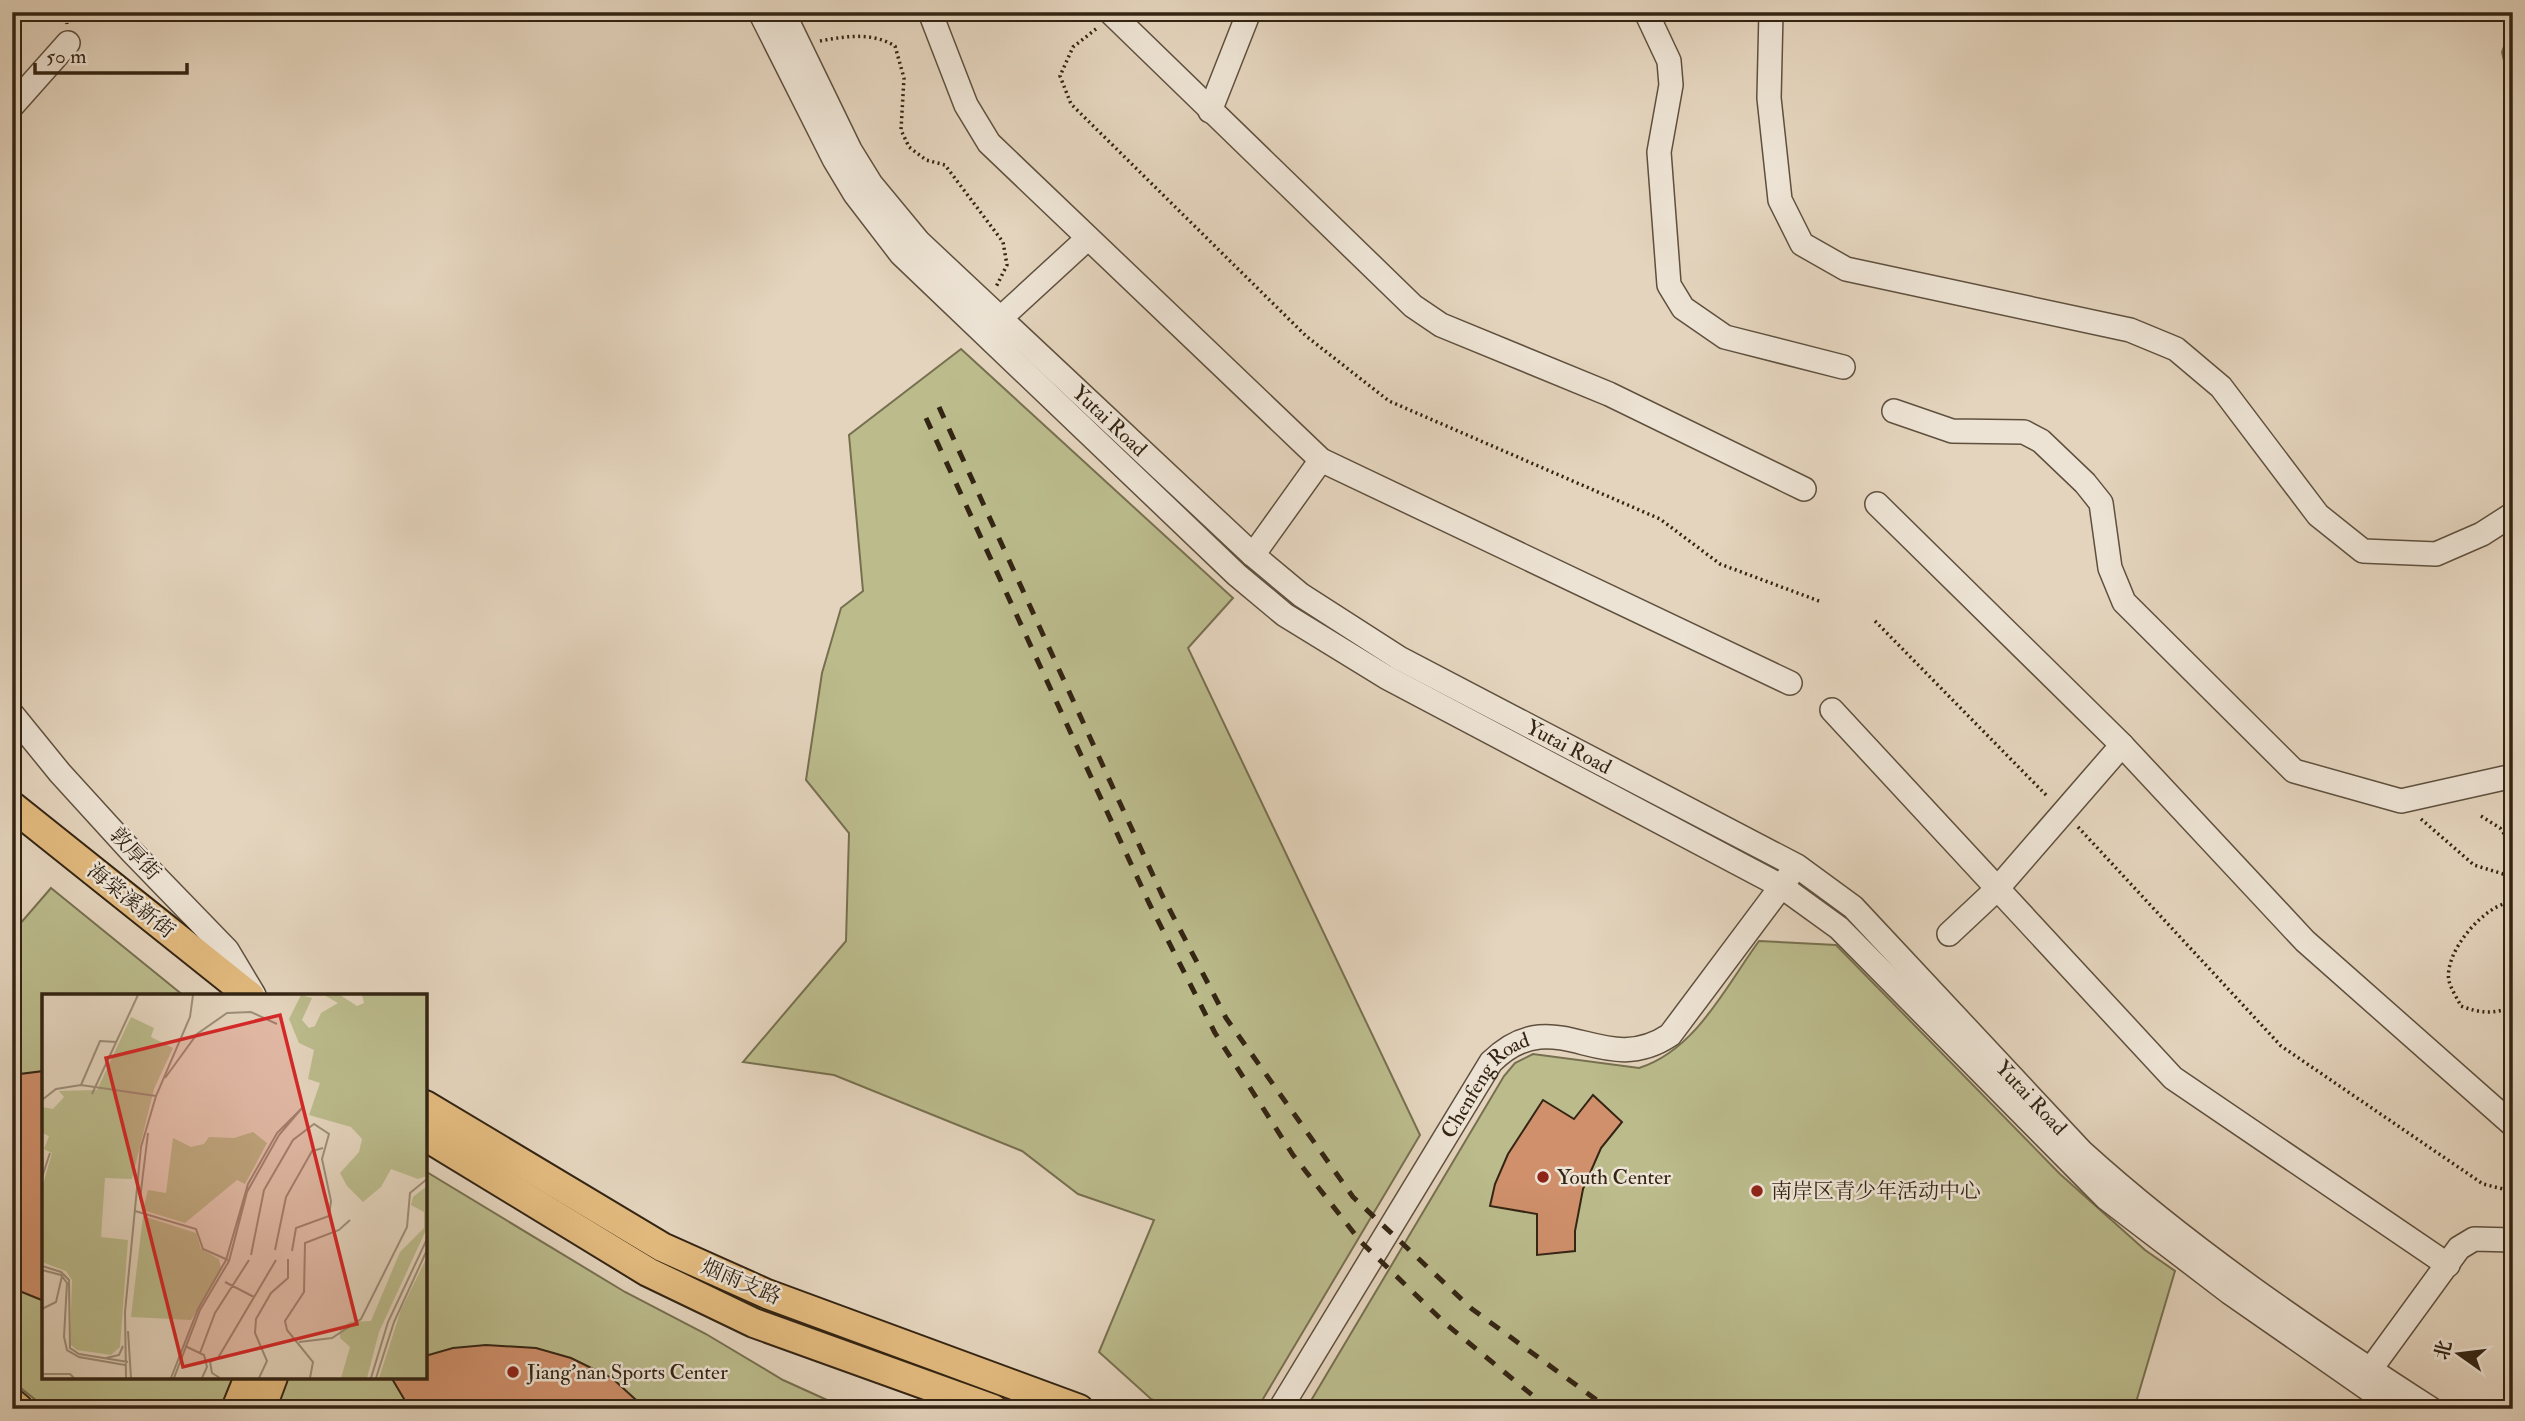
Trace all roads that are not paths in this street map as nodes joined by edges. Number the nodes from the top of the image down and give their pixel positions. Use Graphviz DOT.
graph roads {
  1 [pos="760,12"];
  2 [pos="783,12"];
  3 [pos="930,12"];
  4 [pos="1249,12"];
  5 [pos="1646,12"];
  6 [pos="1771,12"];
  7 [pos="1111,14"];
  8 [pos="68,43"];
  9 [pos="12,106"];
  10 [pos="1209,111"];
  11 [pos="1088,238"];
  12 [pos="992,318"];
  13 [pos="1843,367"];
  14 [pos="1894,411"];
  15 [pos="1321,460"];
  16 [pos="1804,489"];
  17 [pos="1877,504"];
  18 [pos="2513,514"];
  19 [pos="1253,555"];
  20 [pos="1790,684"];
  21 [pos="1832,710"];
  22 [pos="12,714"];
  23 [pos="2122,745"];
  24 [pos="2513,776"];
  25 [pos="12,806"];
  26 [pos="12,827"];
  27 [pos="1797,866"];
  28 [pos="1781,886"];
  29 [pos="1997,889"];
  30 [pos="1949,934"];
  31 [pos="227,950"];
  32 [pos="225,994"];
  33 [pos="249,994"];
  34 [pos="251,994"];
  35 [pos="272,994"];
  36 [pos="427,1106"];
  37 [pos="2513,1125"];
  38 [pos="427,1137"];
  39 [pos="2513,1240"];
  40 [pos="2448,1265"];
  41 [pos="2365,1377"];
  42 [pos="248,1379"];
  43 [pos="272,1379"];
  44 [pos="12,1403"];
  45 [pos="19,1409"];
  46 [pos="236,1409"];
  47 [pos="261,1409"];
  48 [pos="993,1409"];
  49 [pos="1079,1409"];
  50 [pos="1280,1409"];
  51 [pos="2397,1409"];
  52 [pos="2431,1409"];
  1 -- 12 [label="street, Yutai Road"];
  2 -- 12 [label="street, Yutai Road"];
  3 -- 11 [label="street"];
  4 -- 10 [label="street"];
  5 -- 13 [label="street"];
  6 -- 18 [label="street"];
  7 -- 10 [label="street"];
  8 -- 9 [label="street"];
  10 -- 16 [label="street"];
  11 -- 12 [label="street"];
  11 -- 15 [label="street"];
  12 -- 19 [label="street, Yutai Road"];
  12 -- 28 [label="street, Yutai Road"];
  14 -- 24 [label="street"];
  15 -- 19 [label="street"];
  15 -- 20 [label="street"];
  17 -- 23 [label="street"];
  19 -- 27 [label="street, Yutai Road"];
  21 -- 29 [label="street"];
  22 -- 31 [label="street, 敦厚街"];
  23 -- 29 [label="street"];
  23 -- 37 [label="street"];
  25 -- 33 [label="main road, 海棠溪新街"];
  26 -- 32 [label="main road, 海棠溪新街"];
  27 -- 28 [label="street, Chenfeng Road"];
  27 -- 41 [label="street, Yutai Road"];
  28 -- 41 [label="street, Yutai Road"];
  28 -- 50 [label="street, Chenfeng Road"];
  29 -- 30 [label="street"];
  29 -- 40 [label="street"];
  31 -- 34 [label="street, 敦厚街"];
  31 -- 35 [label="street"];
  36 -- 49 [label="main road, 烟雨支路"];
  38 -- 48 [label="main road, 烟雨支路"];
  39 -- 40 [label="street"];
  40 -- 41 [label="street"];
  41 -- 51 [label="street, Yutai Road"];
  41 -- 52 [label="street, Yutai Road"];
  42 -- 46 [label="main road"];
  43 -- 47 [label="main road"];
  44 -- 45 [label="main road"];
}
